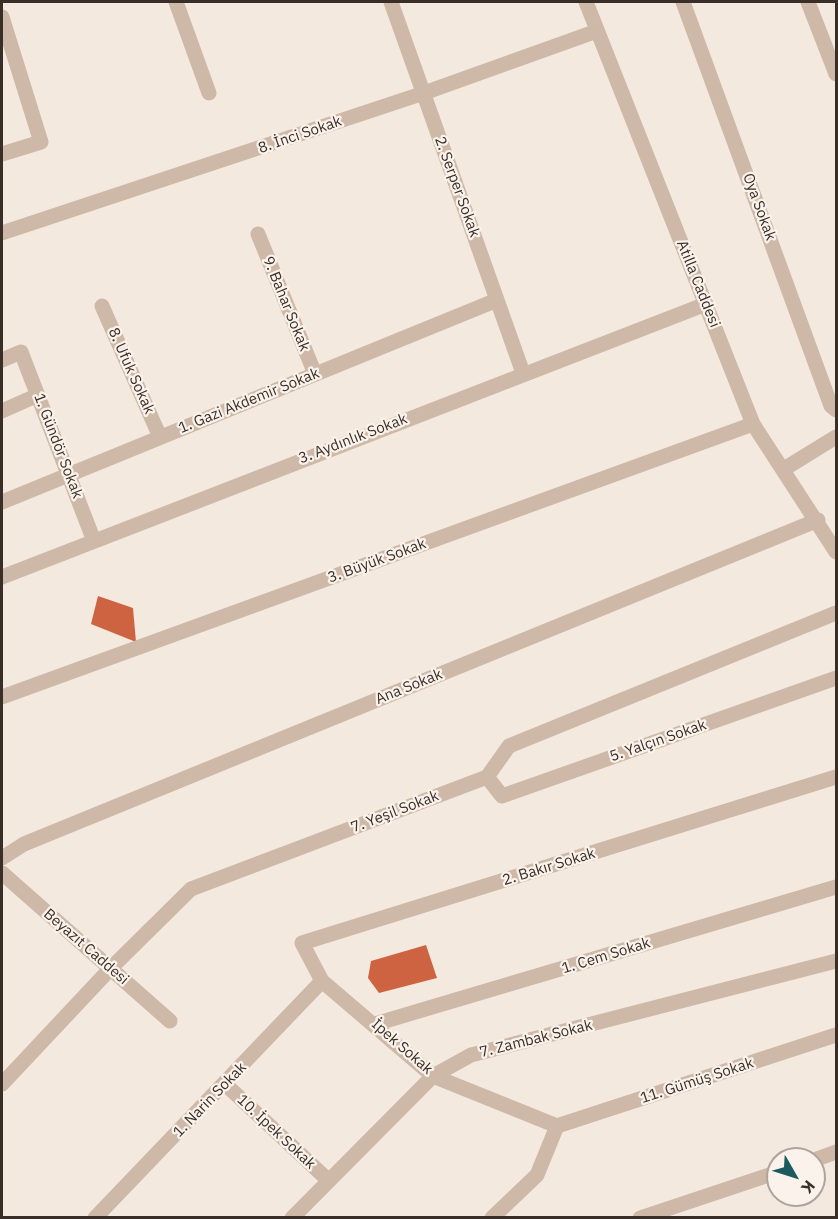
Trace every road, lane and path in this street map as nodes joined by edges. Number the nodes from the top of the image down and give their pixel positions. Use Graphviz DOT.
graph roads {
  1 [pos="176,2"];
  2 [pos="391,2"];
  3 [pos="586,2"];
  4 [pos="683,2"];
  5 [pos="808,2"];
  6 [pos="2,17"];
  7 [pos="597,31"];
  8 [pos="837,74"];
  9 [pos="208,93"];
  10 [pos="424,93"];
  11 [pos="2,154"];
  12 [pos="2,233"];
  13 [pos="258,234"];
  14 [pos="498,300"];
  15 [pos="706,303"];
  16 [pos="102,306"];
  17 [pos="2,360"];
  18 [pos="523,373"];
  19 [pos="315,374"];
  20 [pos="38,395"];
  21 [pos="837,410"];
  22 [pos="2,411"];
  23 [pos="753,424"];
  24 [pos="160,437"];
  25 [pos="837,437"];
  26 [pos="784,469"];
  27 [pos="69,474"];
  28 [pos="2,502"];
  29 [pos="818,520"];
  30 [pos="94,541"];
  31 [pos="834,543"];
  32 [pos="2,577"];
  33 [pos="837,612"];
  34 [pos="837,678"];
  35 [pos="2,697"];
  36 [pos="487,777"];
  37 [pos="837,777"];
  38 [pos="2,858"];
  39 [pos="2,873"];
  40 [pos="837,887"];
  41 [pos="837,961"];
  42 [pos="111,968"];
  43 [pos="322,981"];
  44 [pos="170,1021"];
  45 [pos="375,1024"];
  46 [pos="837,1035"];
  47 [pos="433,1076"];
  48 [pos="2,1084"];
  49 [pos="225,1084"];
  50 [pos="557,1126"];
  51 [pos="766,1176"];
  52 [pos="328,1180"];
  53 [pos="95,1218"];
  54 [pos="292,1218"];
  55 [pos="492,1218"];
  56 [pos="640,1218"];
  1 -- 9 [label="street"];
  2 -- 10 [label="street, 2. Serper Sokak"];
  3 -- 7 [label="street, Atilla Caddesi"];
  4 -- 21 [label="street, Oya Sokak"];
  5 -- 8 [label="street"];
  6 -- 11 [label="street"];
  7 -- 10 [label="street, 8. İnci Sokak"];
  7 -- 15 [label="street, Atilla Caddesi"];
  10 -- 12 [label="street, 8. İnci Sokak"];
  10 -- 14 [label="street, 2. Serper Sokak"];
  13 -- 19 [label="street, 9. Bahar Sokak"];
  14 -- 18 [label="street, 2. Serper Sokak"];
  14 -- 19 [label="street, 1. Gazi Akdemir Sokak"];
  15 -- 18 [label="street, 3. Aydınlık Sokak"];
  15 -- 23 [label="street, Atilla Caddesi"];
  16 -- 24 [label="street, 8. Ufuk Sokak"];
  17 -- 20 [label="street, 1. Gündör Sokak"];
  18 -- 30 [label="street, 3. Aydınlık Sokak"];
  19 -- 24 [label="street, 1. Gazi Akdemir Sokak"];
  20 -- 22 [label="street"];
  20 -- 27 [label="street, 1. Gündör Sokak"];
  23 -- 26 [label="street, Atilla Caddesi"];
  23 -- 35 [label="street, 3. Büyük Sokak"];
  24 -- 27 [label="street, 1. Gazi Akdemir Sokak"];
  25 -- 26 [label="street"];
  26 -- 29 [label="street, Atilla Caddesi"];
  27 -- 28 [label="street, 1. Gazi Akdemir Sokak"];
  27 -- 30 [label="street, 1. Gündör Sokak"];
  29 -- 31 [label="street, Atilla Caddesi"];
  29 -- 38 [label="street, Ana Sokak"];
  30 -- 32 [label="street, 3. Aydınlık Sokak"];
  33 -- 36 [label="street"];
  34 -- 36 [label="street, 5. Yalçın Sokak"];
  36 -- 42 [label="street, 7. Yeşil Sokak"];
  37 -- 43 [label="street, 2. Bakır Sokak"];
  39 -- 42 [label="street, Beyazıt Caddesi"];
  40 -- 45 [label="street, 1. Cem Sokak"];
  41 -- 47 [label="street, 7. Zambak Sokak"];
  42 -- 44 [label="street, Beyazıt Caddesi"];
  42 -- 48 [label="street, 7. Yeşil Sokak"];
  43 -- 45 [label="street, İpek Sokak"];
  43 -- 49 [label="street, 1. Narin Sokak"];
  45 -- 47 [label="street, İpek Sokak"];
  46 -- 50 [label="street, 11. Gümüş Sokak"];
  47 -- 50 [label="street, İpek Sokak"];
  47 -- 52 [label="street, 7. Zambak Sokak"];
  49 -- 52 [label="street, 10. İpek Sokak"];
  49 -- 53 [label="street, 1. Narin Sokak"];
  50 -- 55 [label="street"];
  51 -- 56 [label="street"];
  52 -- 54 [label="street, 7. Zambak Sokak"];
}
